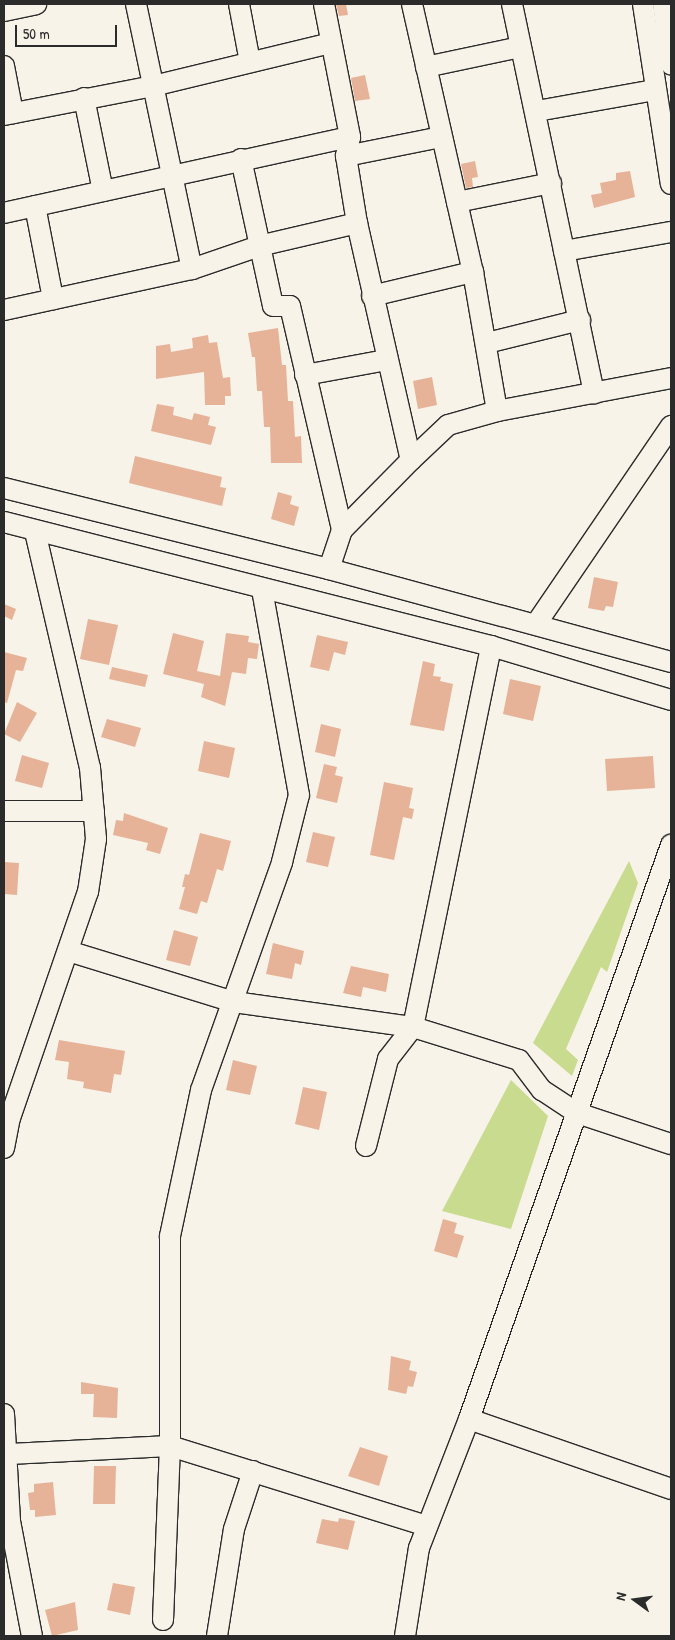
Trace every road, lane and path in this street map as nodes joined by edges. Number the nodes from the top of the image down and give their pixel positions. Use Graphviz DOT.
graph roads {
  1 [pos="36,4"];
  2 [pos="136,4"];
  3 [pos="238,4"];
  4 [pos="324,4"];
  5 [pos="412,4"];
  6 [pos="512,4"];
  7 [pos="643,4"];
  8 [pos="663,4"];
  9 [pos="4,11"];
  10 [pos="332,43"];
  11 [pos="520,47"];
  12 [pos="250,62"];
  13 [pos="671,64"];
  14 [pos="4,66"];
  15 [pos="426,67"];
  16 [pos="153,86"];
  17 [pos="655,90"];
  18 [pos="84,98"];
  19 [pos="537,111"];
  20 [pos="8,114"];
  21 [pos="441,136"];
  22 [pos="348,147"];
  23 [pos="241,159"];
  24 [pos="173,179"];
  25 [pos="550,183"];
  26 [pos="671,184"];
  27 [pos="103,190"];
  28 [pos="457,202"];
  29 [pos="35,206"];
  30 [pos="4,213"];
  31 [pos="357,224"];
  32 [pos="671,232"];
  33 [pos="259,246"];
  34 [pos="564,251"];
  35 [pos="192,268"];
  36 [pos="473,272"];
  37 [pos="372,296"];
  38 [pos="53,299"];
  39 [pos="4,310"];
  40 [pos="580,320"];
  41 [pos="487,343"];
  42 [pos="386,360"];
  43 [pos="305,375"];
  44 [pos="671,378"];
  45 [pos="594,393"];
  46 [pos="497,411"];
  47 [pos="671,426"];
  48 [pos="411,460"];
  49 [pos="4,488"];
  50 [pos="4,522"];
  51 [pos="342,530"];
  52 [pos="35,531"];
  53 [pos="329,569"];
  54 [pos="262,589"];
  55 [pos="536,624"];
  56 [pos="492,646"];
  57 [pos="671,662"];
  58 [pos="671,700"];
  59 [pos="4,811"];
  60 [pos="94,811"];
  61 [pos="671,845"];
  62 [pos="68,952"];
  63 [pos="234,1002"];
  64 [pos="413,1027"];
  65 [pos="577,1113"];
  66 [pos="671,1144"];
  67 [pos="366,1146"];
  68 [pos="4,1148"];
  69 [pos="4,1414"];
  70 [pos="469,1419"];
  71 [pos="170,1446"];
  72 [pos="7,1454"];
  73 [pos="253,1471"];
  74 [pos="670,1485"];
  75 [pos="427,1526"];
  76 [pos="163,1620"];
  77 [pos="32,1636"];
  78 [pos="217,1636"];
  79 [pos="405,1636"];
  1 -- 9 [label="street"];
  2 -- 16 [label="street"];
  3 -- 12 [label="street"];
  4 -- 10 [label="street"];
  5 -- 15 [label="street"];
  6 -- 11 [label="street"];
  7 -- 17 [label="street"];
  8 -- 13 [label="street"];
  10 -- 12 [label="street"];
  10 -- 22 [label="street"];
  11 -- 15 [label="street"];
  11 -- 19 [label="street"];
  12 -- 16 [label="street"];
  14 -- 20 [label="street"];
  15 -- 21 [label="street"];
  16 -- 18 [label="street"];
  16 -- 24 [label="street"];
  17 -- 19 [label="street"];
  17 -- 26 [label="street"];
  18 -- 20 [label="street"];
  18 -- 27 [label="street"];
  19 -- 25 [label="street"];
  21 -- 22 [label="street"];
  21 -- 28 [label="street"];
  22 -- 23 [label="street"];
  22 -- 31 [label="street"];
  23 -- 24 [label="street"];
  23 -- 33 [label="street"];
  24 -- 27 [label="street"];
  24 -- 35 [label="street"];
  25 -- 28 [label="street"];
  25 -- 34 [label="street"];
  27 -- 29 [label="street"];
  28 -- 36 [label="street"];
  29 -- 30 [label="street"];
  29 -- 38 [label="street"];
  31 -- 33 [label="street"];
  31 -- 37 [label="street"];
  32 -- 34 [label="street"];
  33 -- 35 [label="street"];
  33 -- 43 [label="street"];
  34 -- 40 [label="street"];
  35 -- 38 [label="street"];
  36 -- 37 [label="street"];
  36 -- 41 [label="street"];
  37 -- 42 [label="street"];
  38 -- 39 [label="street"];
  40 -- 41 [label="street"];
  40 -- 45 [label="street"];
  41 -- 46 [label="street"];
  42 -- 43 [label="street"];
  42 -- 48 [label="street"];
  43 -- 51 [label="street"];
  44 -- 45 [label="street"];
  45 -- 46 [label="street"];
  46 -- 48 [label="street"];
  47 -- 55 [label="street"];
  48 -- 51 [label="street"];
  49 -- 53 [label="street"];
  50 -- 52 [label="street"];
  51 -- 53 [label="street"];
  52 -- 54 [label="street"];
  52 -- 60 [label="street"];
  53 -- 55 [label="street"];
  54 -- 56 [label="street"];
  54 -- 63 [label="street"];
  55 -- 57 [label="street"];
  56 -- 58 [label="street"];
  56 -- 64 [label="street"];
  59 -- 60 [label="street"];
  60 -- 62 [label="street"];
  61 -- 65 [label="street"];
  62 -- 63 [label="street"];
  62 -- 68 [label="street"];
  63 -- 64 [label="street"];
  63 -- 71 [label="street"];
  64 -- 65 [label="street"];
  64 -- 67 [label="street"];
  65 -- 66 [label="street"];
  65 -- 70 [label="street"];
  69 -- 72 [label="street"];
  70 -- 74 [label="street"];
  70 -- 75 [label="street"];
  71 -- 72 [label="street"];
  71 -- 73 [label="street"];
  71 -- 76 [label="street"];
  72 -- 77 [label="street"];
  73 -- 75 [label="street"];
  73 -- 78 [label="street"];
  75 -- 79 [label="street"];
}
